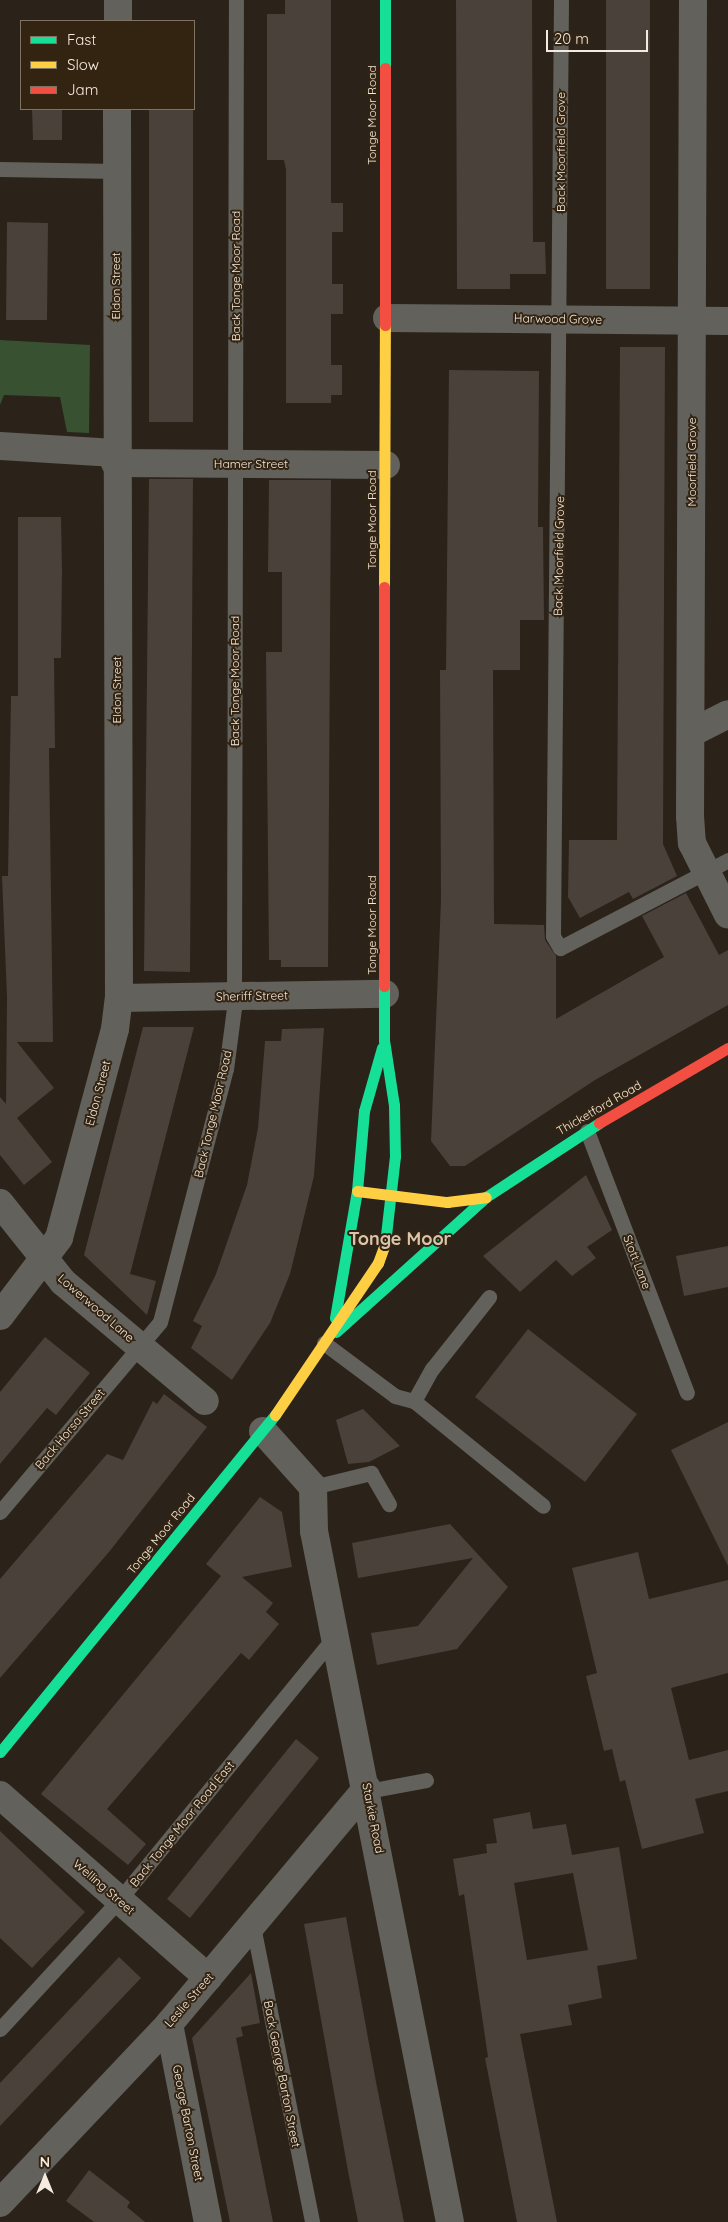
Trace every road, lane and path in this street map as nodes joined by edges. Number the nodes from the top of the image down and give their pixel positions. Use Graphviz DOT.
graph roads {
  1 [pos="118,0"];
  2 [pos="236,0"];
  3 [pos="385,0"];
  4 [pos="561,0"];
  5 [pos="693,0"];
  6 [pos="118,20"];
  7 [pos="117,110"];
  8 [pos="0,169"];
  9 [pos="117,171"];
  10 [pos="387,318"];
  11 [pos="562,320"];
  12 [pos="692,321"];
  13 [pos="728,321"];
  14 [pos="0,446"];
  15 [pos="115,458"];
  16 [pos="236,464"];
  17 [pos="386,465"];
  18 [pos="728,714"];
  19 [pos="693,732"];
  20 [pos="716,866"];
  21 [pos="728,916"];
  22 [pos="385,994"];
  23 [pos="234,996"];
  24 [pos="119,998"];
  25 [pos="384,1040"];
  26 [pos="728,1048"];
  27 [pos="587,1131"];
  28 [pos="356,1191"];
  29 [pos="394,1196"];
  30 [pos="486,1196"];
  31 [pos="0,1203"];
  32 [pos="46,1261"];
  33 [pos="489,1297"];
  34 [pos="0,1316"];
  35 [pos="334,1327"];
  36 [pos="324,1342"];
  37 [pos="139,1345"];
  38 [pos="687,1393"];
  39 [pos="205,1401"];
  40 [pos="414,1401"];
  41 [pos="262,1432"];
  42 [pos="313,1487"];
  43 [pos="389,1504"];
  44 [pos="544,1506"];
  45 [pos="0,1512"];
  46 [pos="336,1634"];
  47 [pos="0,1752"];
  48 [pos="426,1780"];
  49 [pos="368,1790"];
  50 [pos="0,1795"];
  51 [pos="119,1900"];
  52 [pos="253,1926"];
  53 [pos="208,1978"];
  54 [pos="169,2024"];
  55 [pos="0,2029"];
  56 [pos="0,2203"];
  57 [pos="208,2222"];
  58 [pos="312,2222"];
  59 [pos="450,2222"];
  1 -- 6 [label="street"];
  2 -- 16 [label="lane, Back Tonge Moor Road"];
  3 -- 10 [label="main road, Tonge Moor Road"];
  4 -- 11 [label="lane, Back Moorfield Grove"];
  5 -- 12 [label="street, Moorfield Grove"];
  7 -- 9 [label="street, Eldon Street"];
  8 -- 9 [label="lane"];
  9 -- 15 [label="street, Eldon Street"];
  10 -- 11 [label="street, Harwood Grove"];
  10 -- 17 [label="main road, Tonge Moor Road"];
  11 -- 12 [label="street, Harwood Grove"];
  11 -- 20 [label="lane, Back Moorfield Grove"];
  12 -- 13 [label="street, Harwood Grove"];
  12 -- 19 [label="street, Moorfield Grove"];
  14 -- 15 [label="street, Hamer Street"];
  15 -- 16 [label="street, Hamer Street"];
  15 -- 24 [label="street, Eldon Street"];
  16 -- 17 [label="street, Hamer Street"];
  16 -- 23 [label="lane, Back Tonge Moor Road"];
  17 -- 22 [label="main road, Tonge Moor Road"];
  18 -- 19 [label="street"];
  19 -- 20 [label="street, Moorfield Grove"];
  20 -- 21 [label="street, Moorfield Grove"];
  22 -- 23 [label="street, Sheriff Street"];
  22 -- 25 [label="main road, Tonge Moor Road"];
  23 -- 24 [label="street, Sheriff Street"];
  23 -- 37 [label="lane, Back Tonge Moor Road"];
  24 -- 32 [label="street, Eldon Street"];
  25 -- 28 [label="main road, Tonge Moor Road"];
  25 -- 29 [label="main road, Tonge Moor Road"];
  26 -- 27 [label="main road, Thicketford Road"];
  27 -- 30 [label="main road, Thicketford Road"];
  27 -- 38 [label="lane, Stott Lane"];
  28 -- 29 [label="main road, Thicketford Road"];
  28 -- 35 [label="main road, Tonge Moor Road"];
  29 -- 30 [label="main road, Thicketford Road"];
  29 -- 35 [label="main road, Tonge Moor Road"];
  30 -- 36 [label="main road, Thicketford Road"];
  31 -- 32 [label="street, Lowerwood Lane"];
  32 -- 34 [label="street, Eldon Street"];
  32 -- 37 [label="street, Lowerwood Lane"];
  33 -- 40 [label="lane"];
  35 -- 36 [label="main road, Tonge Moor Road"];
  36 -- 40 [label="lane"];
  36 -- 41 [label="main road, Tonge Moor Road"];
  37 -- 39 [label="street, Lowerwood Lane"];
  37 -- 45 [label="lane, Back Horsa Street"];
  40 -- 44 [label="lane"];
  41 -- 42 [label="street"];
  41 -- 47 [label="main road, Tonge Moor Road"];
  42 -- 43 [label="lane"];
  42 -- 46 [label="street, Starkie Road"];
  46 -- 49 [label="street, Starkie Road"];
  46 -- 51 [label="lane, Back Tonge Moor Road East"];
  48 -- 49 [label="lane"];
  49 -- 52 [label="street, Leslie Street"];
  49 -- 59 [label="street, Starkie Road"];
  50 -- 51 [label="street, Welling Street"];
  51 -- 53 [label="street, Welling Street"];
  51 -- 55 [label="lane, Back Tonge Moor Road East"];
  52 -- 53 [label="street, Leslie Street"];
  52 -- 58 [label="lane, Back George Barton Street"];
  53 -- 54 [label="street, Leslie Street"];
  54 -- 56 [label="street, Leslie Street"];
  54 -- 57 [label="street, George Barton Street"];
}
